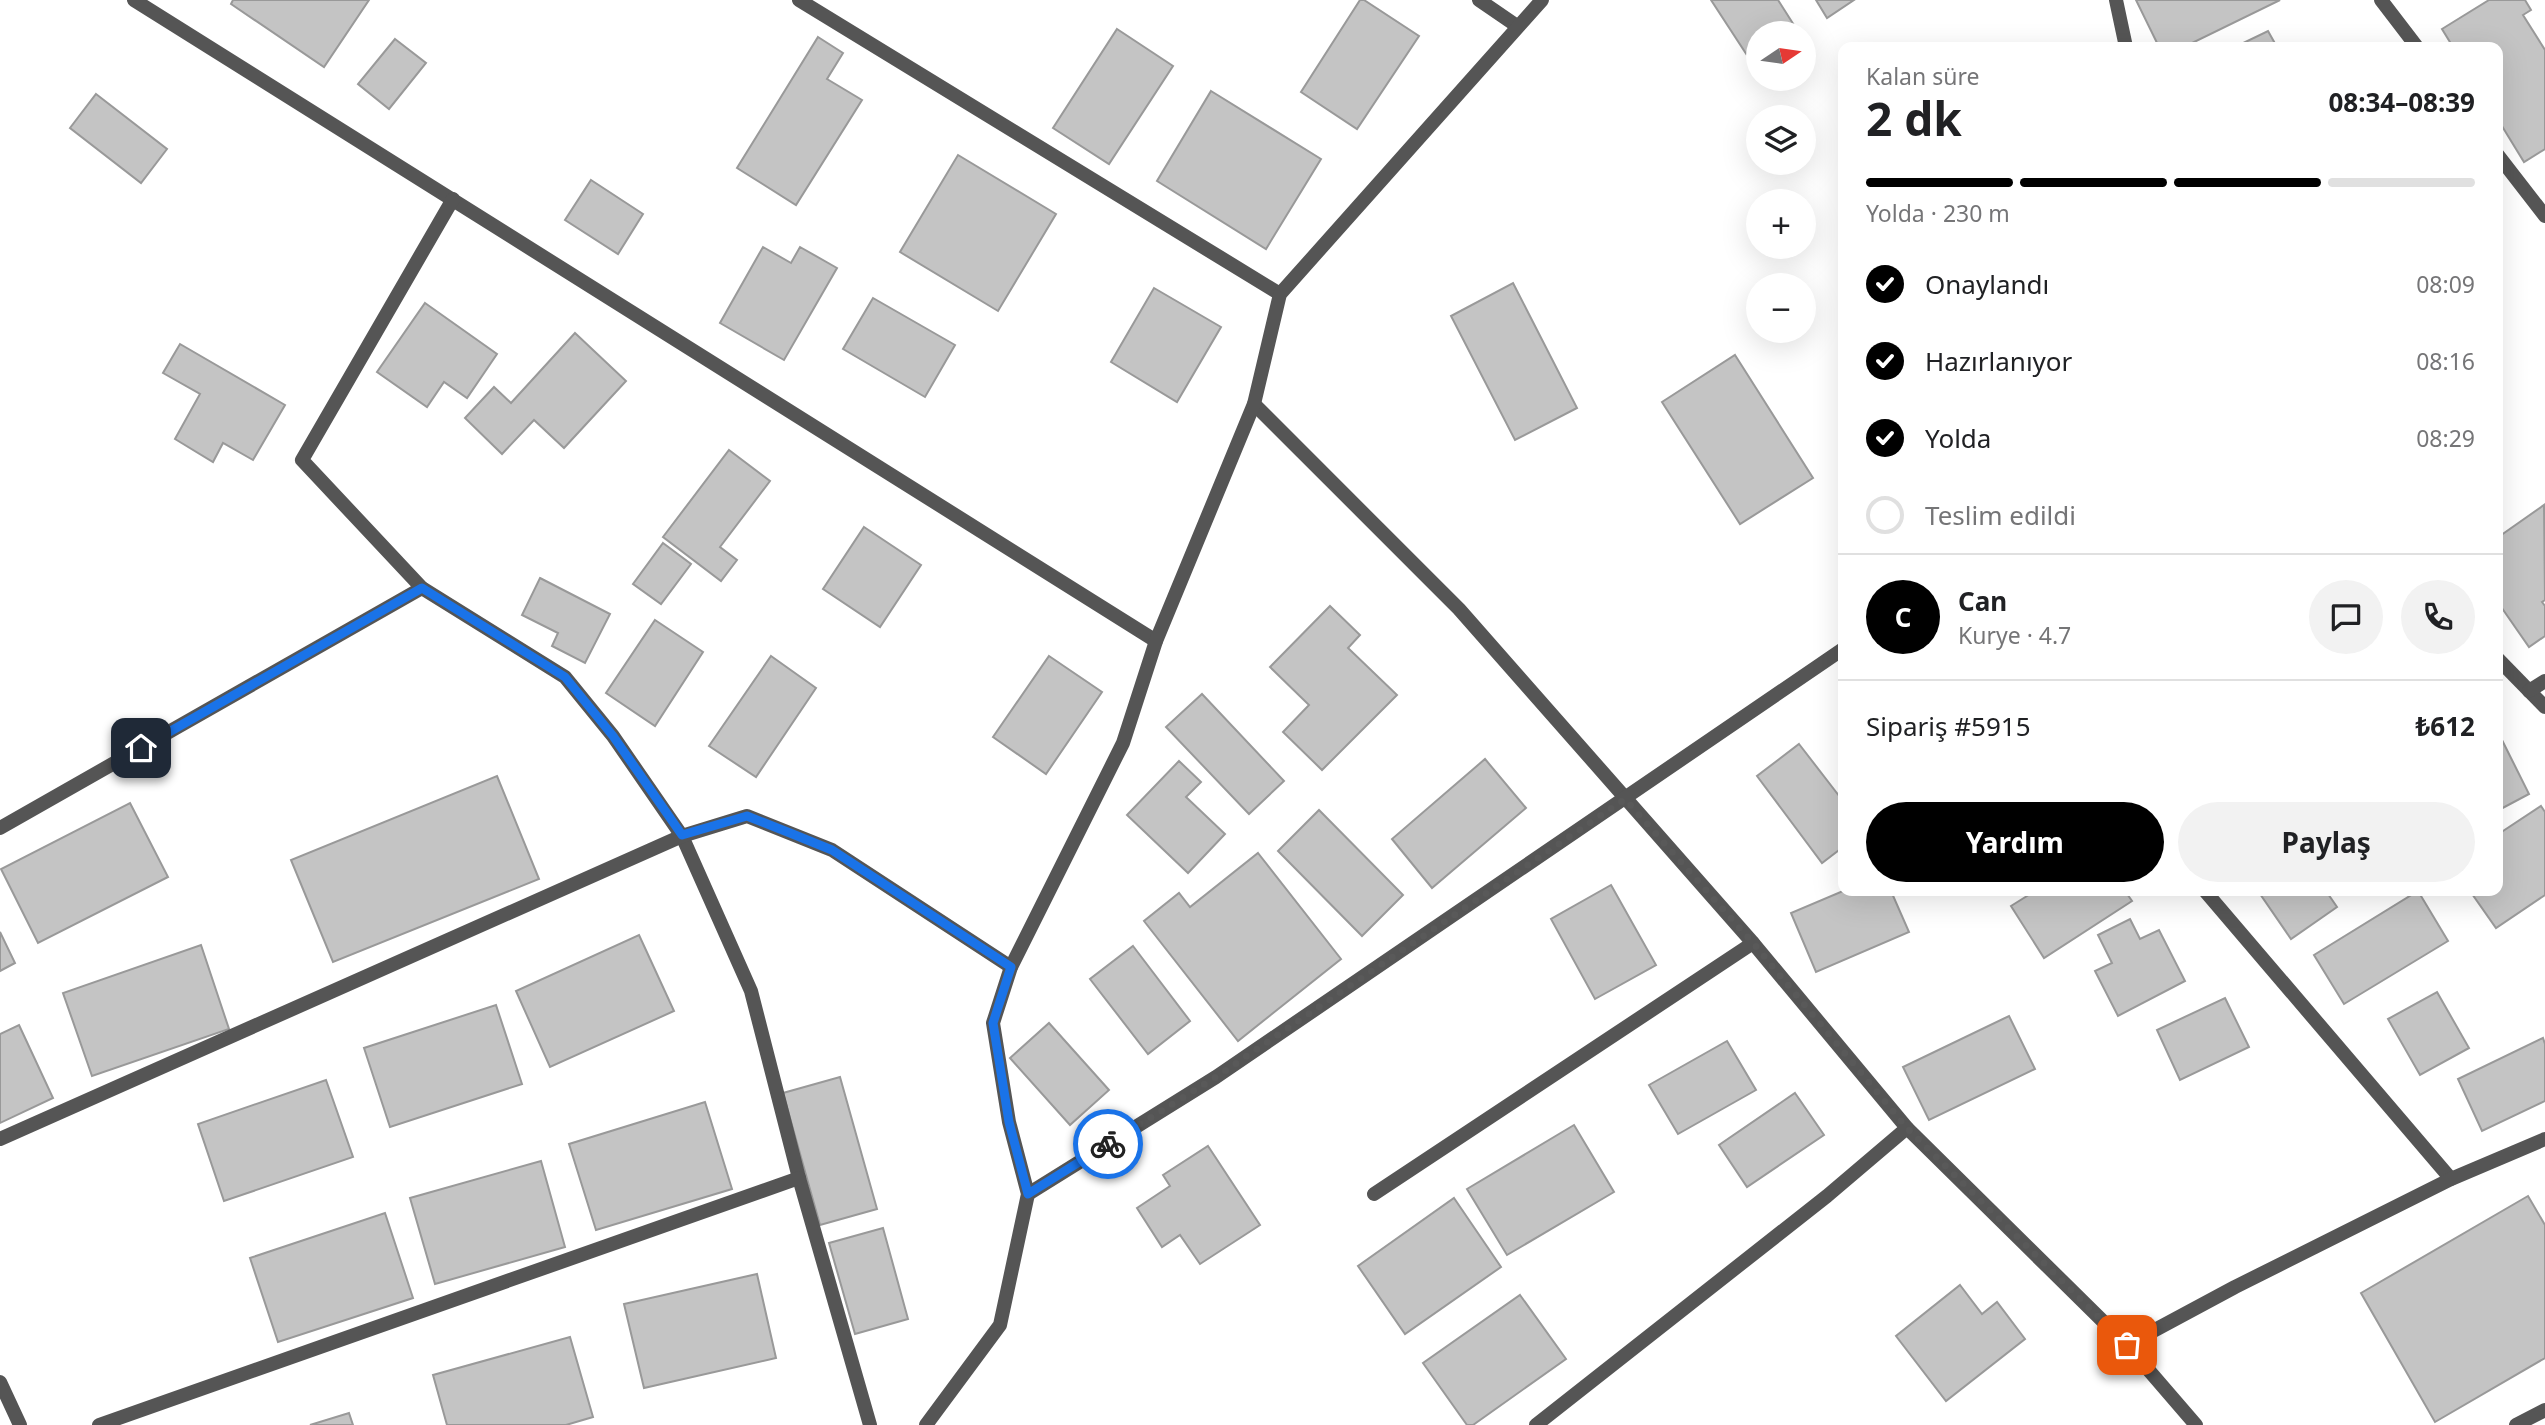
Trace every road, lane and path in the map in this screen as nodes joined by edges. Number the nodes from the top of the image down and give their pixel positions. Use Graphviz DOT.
graph roads {
  1 [pos="134,0"];
  2 [pos="799,0"];
  3 [pos="1479,0"];
  4 [pos="1542,0"];
  5 [pos="2116,0"];
  6 [pos="2381,0"];
  7 [pos="1517,26"];
  8 [pos="2125,42"];
  9 [pos="2413,42"];
  10 [pos="2503,162"];
  11 [pos="453,199"];
  12 [pos="2545,216"];
  13 [pos="1280,294"];
  14 [pos="1254,404"];
  15 [pos="422,588"];
  16 [pos="1156,641"];
  17 [pos="1838,652"];
  18 [pos="2503,664"];
  19 [pos="2545,681"];
  20 [pos="2529,691"];
  21 [pos="2545,706"];
  22 [pos="1625,799"];
  23 [pos="0,828"];
  24 [pos="682,835"];
  25 [pos="2209,896"];
  26 [pos="1753,943"];
  27 [pos="1011,967"];
  28 [pos="1907,1128"];
  29 [pos="0,1139"];
  30 [pos="2545,1139"];
  31 [pos="799,1178"];
  32 [pos="2451,1179"];
  33 [pos="1028,1194"];
  34 [pos="1374,1194"];
  35 [pos="2127,1345"];
  36 [pos="0,1382"];
  37 [pos="2545,1410"];
  38 [pos="20,1425"];
  39 [pos="99,1425"];
  40 [pos="870,1425"];
  41 [pos="926,1425"];
  42 [pos="1536,1425"];
  43 [pos="2196,1425"];
  44 [pos="2516,1425"];
  1 -- 11 [label="street"];
  2 -- 13 [label="street"];
  3 -- 7 [label="street"];
  4 -- 7 [label="street"];
  5 -- 8 [label="street"];
  6 -- 9 [label="street"];
  7 -- 13 [label="street"];
  10 -- 12 [label="street"];
  11 -- 15 [label="street"];
  11 -- 16 [label="street"];
  13 -- 14 [label="street"];
  14 -- 16 [label="street"];
  14 -- 22 [label="street"];
  15 -- 23 [label="street"];
  15 -- 24 [label="street"];
  16 -- 27 [label="street"];
  17 -- 22 [label="street"];
  18 -- 20 [label="street"];
  19 -- 20 [label="street"];
  20 -- 21 [label="street"];
  22 -- 26 [label="street"];
  22 -- 33 [label="street"];
  24 -- 27 [label="street"];
  24 -- 29 [label="street"];
  24 -- 31 [label="street"];
  25 -- 32 [label="street"];
  26 -- 28 [label="street"];
  26 -- 34 [label="street"];
  27 -- 33 [label="street"];
  28 -- 35 [label="street"];
  28 -- 42 [label="street"];
  30 -- 32 [label="street"];
  31 -- 39 [label="street"];
  31 -- 40 [label="street"];
  32 -- 35 [label="street"];
  33 -- 41 [label="street"];
  35 -- 43 [label="street"];
  36 -- 38 [label="street"];
  37 -- 44 [label="street"];
}
